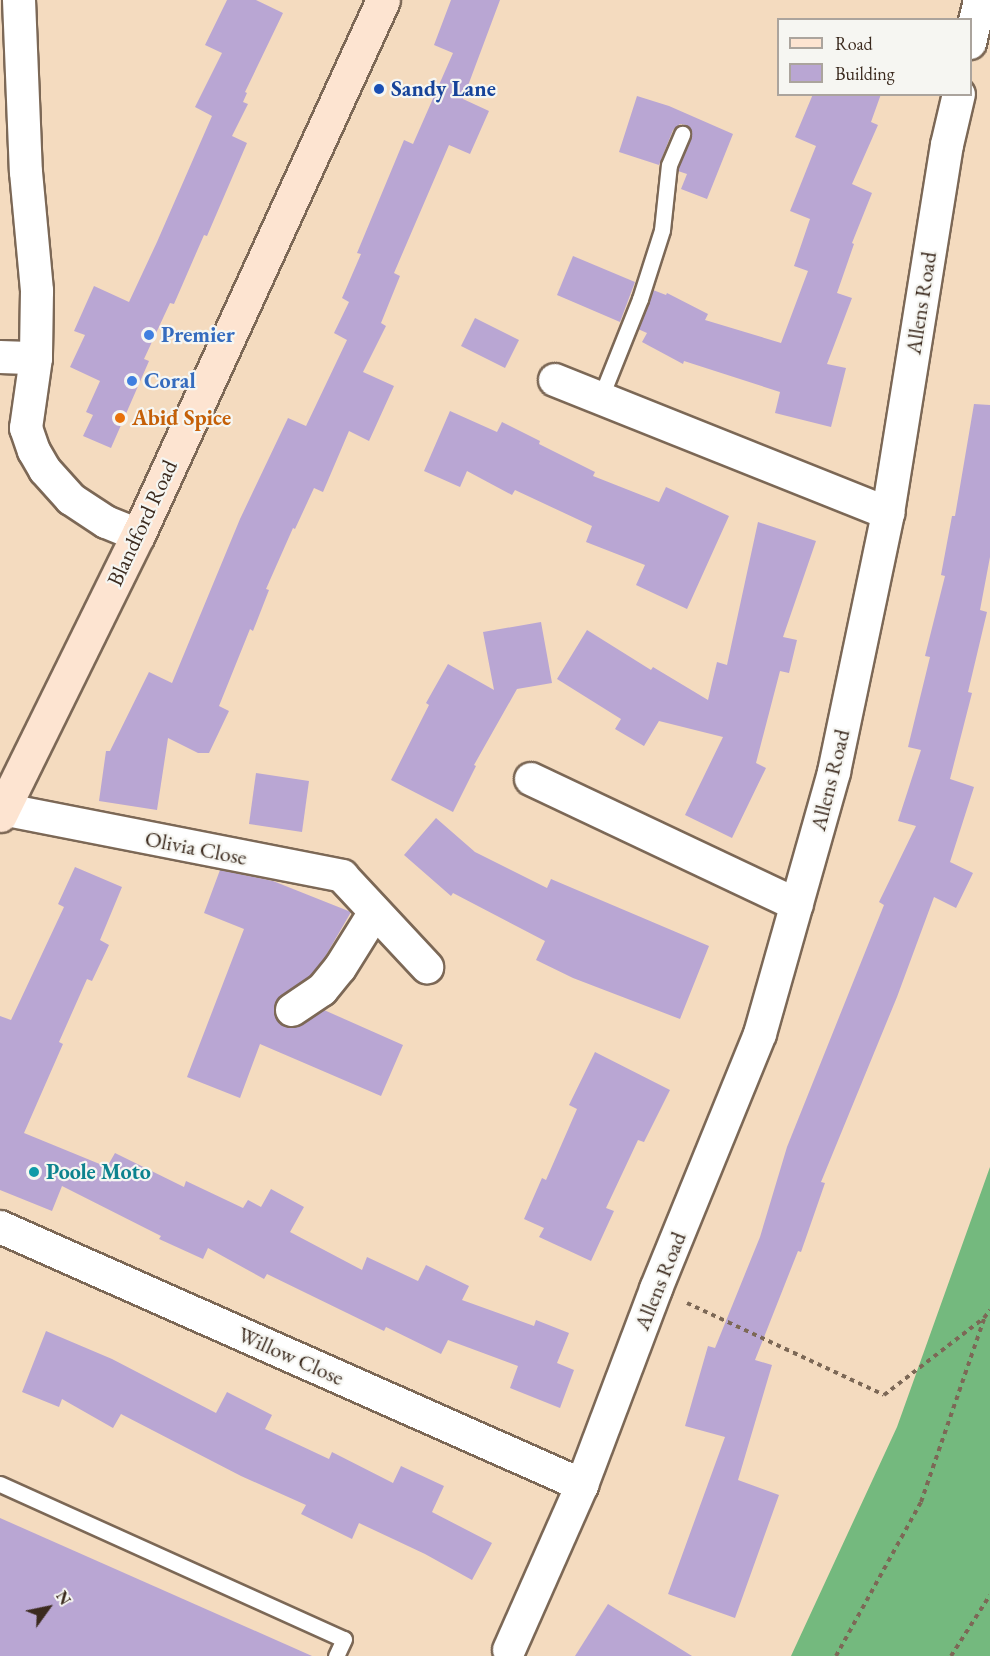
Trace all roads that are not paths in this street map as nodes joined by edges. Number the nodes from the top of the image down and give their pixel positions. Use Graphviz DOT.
graph roads {
  1 [pos="19,0"];
  2 [pos="383,0"];
  3 [pos="980,0"];
  4 [pos="972,34"];
  5 [pos="959,96"];
  6 [pos="682,134"];
  7 [pos="0,357"];
  8 [pos="36,358"];
  9 [pos="555,380"];
  10 [pos="600,399"];
  11 [pos="888,513"];
  12 [pos="138,535"];
  13 [pos="531,780"];
  14 [pos="1,812"];
  15 [pos="797,905"];
  16 [pos="375,912"];
  17 [pos="427,967"];
  18 [pos="292,1010"];
  19 [pos="0,1227"];
  20 [pos="0,1484"];
  21 [pos="582,1485"];
  22 [pos="509,1650"];
  23 [pos="336,1656"];
  1 -- 8 [label="street"];
  2 -- 12 [label="main road, Blandford Road"];
  3 -- 4 [label="street"];
  5 -- 11 [label="street, Allens Road"];
  6 -- 10 [label="lane"];
  7 -- 8 [label="street"];
  8 -- 12 [label="street"];
  9 -- 10 [label="street"];
  10 -- 11 [label="street"];
  11 -- 15 [label="street, Allens Road"];
  12 -- 14 [label="main road, Blandford Road"];
  13 -- 15 [label="street"];
  14 -- 16 [label="street, Olivia Close"];
  15 -- 21 [label="street, Allens Road"];
  16 -- 17 [label="street, Olivia Close"];
  16 -- 18 [label="street"];
  19 -- 21 [label="street, Willow Close"];
  20 -- 23 [label="lane"];
  21 -- 22 [label="street, Allens Road"];
}
